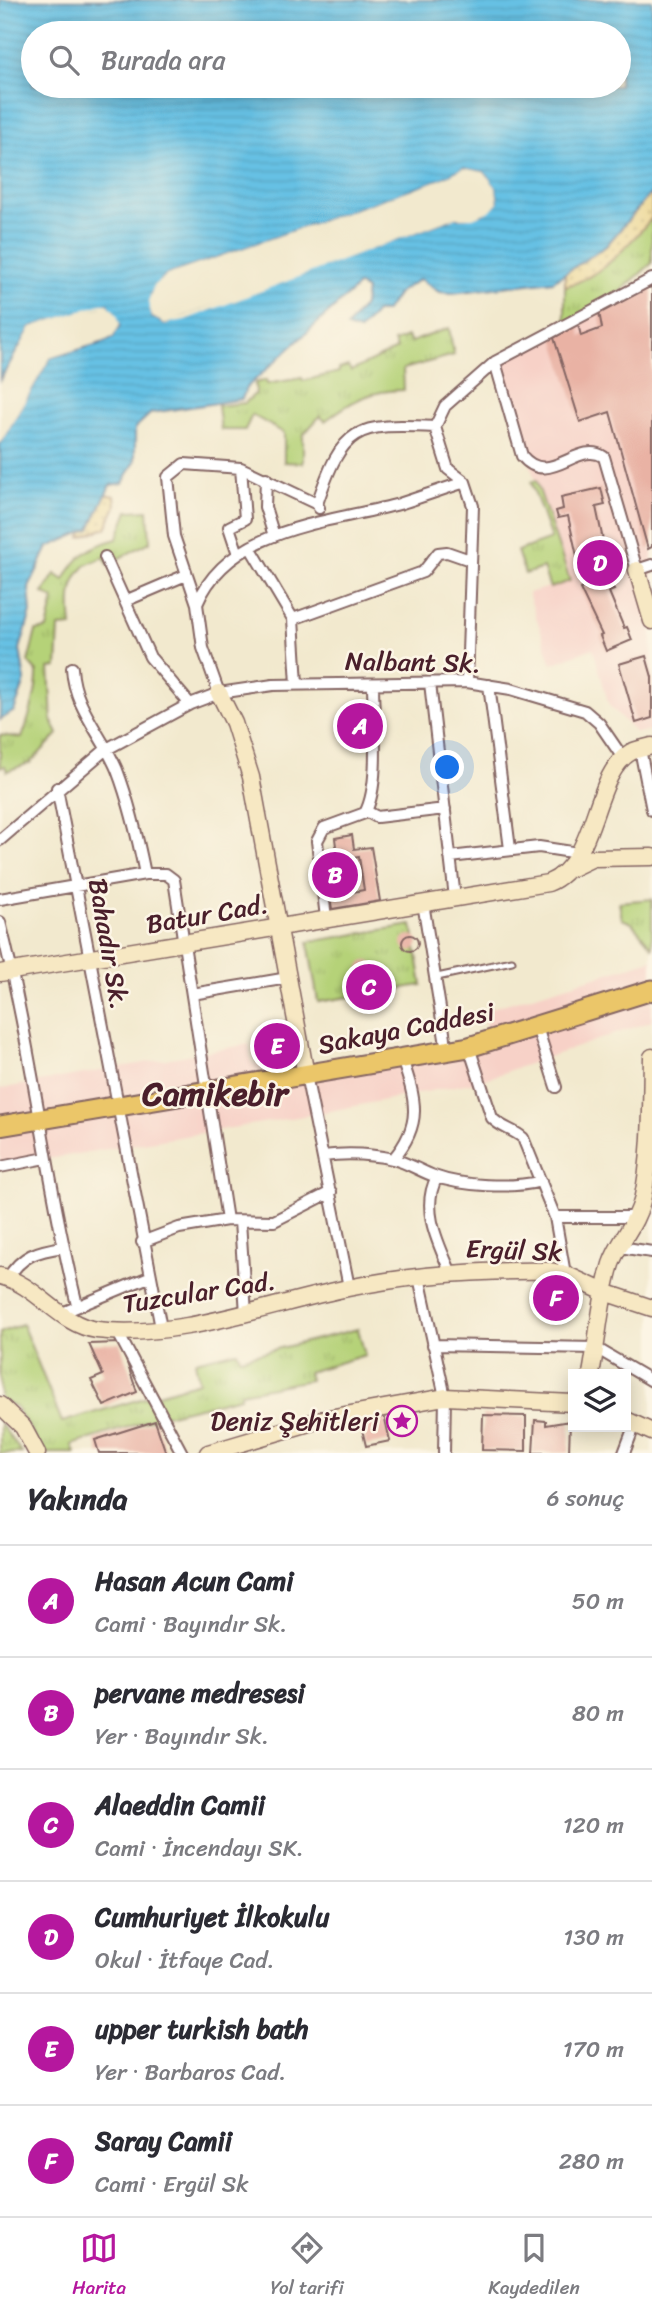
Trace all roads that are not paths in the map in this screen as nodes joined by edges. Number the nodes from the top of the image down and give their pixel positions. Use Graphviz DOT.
graph roads {
  1 [pos="652,273"];
  2 [pos="652,279"];
  3 [pos="640,284"];
  4 [pos="495,362"];
  5 [pos="435,427"];
  6 [pos="241,468"];
  7 [pos="266,478"];
  8 [pos="465,482"];
  9 [pos="317,504"];
  10 [pos="324,520"];
  11 [pos="274,536"];
  12 [pos="250,547"];
  13 [pos="239,554"];
  14 [pos="105,557"];
  15 [pos="470,560"];
  16 [pos="645,568"];
  17 [pos="186,575"];
  18 [pos="125,601"];
  19 [pos="197,604"];
  20 [pos="293,620"];
  21 [pos="652,621"];
  22 [pos="72,668"];
  23 [pos="467,682"];
  24 [pos="430,683"];
  25 [pos="297,684"];
  26 [pos="373,684"];
  27 [pos="489,685"];
  28 [pos="219,693"];
  29 [pos="190,704"];
  30 [pos="646,748"];
  31 [pos="105,750"];
  32 [pos="624,758"];
  33 [pos="57,788"];
  34 [pos="445,809"];
  35 [pos="652,810"];
  36 [pos="366,811"];
  37 [pos="0,840"];
  38 [pos="510,849"];
  39 [pos="578,853"];
  40 [pos="450,857"];
  41 [pos="652,857"];
  42 [pos="145,874"];
  43 [pos="555,879"];
  44 [pos="75,887"];
  45 [pos="455,898"];
  46 [pos="0,899"];
  47 [pos="423,902"];
  48 [pos="326,918"];
  49 [pos="0,922"];
  50 [pos="278,926"];
  51 [pos="184,943"];
  52 [pos="88,959"];
  53 [pos="512,961"];
  54 [pos="6,972"];
  55 [pos="437,977"];
  56 [pos="288,978"];
  57 [pos="652,990"];
  58 [pos="192,994"];
  59 [pos="537,1027"];
  60 [pos="469,1047"];
  61 [pos="447,1051"];
  62 [pos="652,1057"];
  63 [pos="402,1059"];
  64 [pos="306,1075"];
  65 [pos="556,1087"];
  66 [pos="207,1092"];
  67 [pos="116,1108"];
  68 [pos="39,1120"];
  69 [pos="0,1126"];
  70 [pos="323,1156"];
  71 [pos="46,1158"];
  72 [pos="393,1159"];
  73 [pos="0,1167"];
  74 [pos="649,1175"];
  75 [pos="437,1177"];
  76 [pos="541,1181"];
  77 [pos="331,1192"];
  78 [pos="555,1217"];
  79 [pos="636,1217"];
  80 [pos="227,1220"];
  81 [pos="240,1221"];
  82 [pos="142,1242"];
  83 [pos="63,1247"];
  84 [pos="620,1247"];
  85 [pos="652,1252"];
  86 [pos="451,1273"];
  87 [pos="565,1274"];
  88 [pos="4,1277"];
  89 [pos="149,1277"];
  90 [pos="419,1278"];
  91 [pos="349,1287"];
  92 [pos="604,1292"];
  93 [pos="78,1305"];
  94 [pos="652,1308"];
  95 [pos="62,1313"];
  96 [pos="246,1314"];
  97 [pos="161,1328"];
  98 [pos="117,1331"];
  99 [pos="433,1345"];
  100 [pos="596,1348"];
  101 [pos="592,1369"];
  102 [pos="652,1381"];
  103 [pos="445,1397"];
  104 [pos="568,1403"];
  105 [pos="0,1405"];
  106 [pos="631,1422"];
  107 [pos="629,1432"];
  108 [pos="652,1432"];
  109 [pos="37,1453"];
  110 [pos="182,1453"];
  111 [pos="208,1453"];
  112 [pos="444,1453"];
  113 [pos="624,1453"];
  1 -- 3 [label="lane"];
  2 -- 3 [label="street"];
  3 -- 4 [label="street"];
  4 -- 5 [label="street"];
  4 -- 16 [label="street"];
  5 -- 8 [label="street"];
  5 -- 9 [label="street"];
  6 -- 7 [label="street"];
  6 -- 13 [label="street"];
  6 -- 17 [label="street"];
  7 -- 9 [label="street"];
  7 -- 11 [label="street"];
  8 -- 10 [label="street"];
  8 -- 15 [label="street"];
  9 -- 10 [label="street"];
  10 -- 11 [label="street"];
  11 -- 12 [label="street"];
  12 -- 13 [label="street"];
  12 -- 20 [label="street"];
  13 -- 19 [label="street"];
  14 -- 18 [label="street"];
  15 -- 20 [label="street"];
  15 -- 23 [label="street"];
  16 -- 21 [label="street"];
  17 -- 18 [label="street"];
  17 -- 19 [label="street"];
  18 -- 29 [label="street"];
  19 -- 28 [label="street"];
  20 -- 25 [label="street"];
  22 -- 31 [label="street"];
  23 -- 24 [label="street, Nalbant Sk."];
  23 -- 27 [label="street, Nalbant Sk."];
  24 -- 26 [label="street, Nalbant Sk."];
  24 -- 34 [label="street"];
  25 -- 26 [label="street, Nalbant Sk."];
  25 -- 28 [label="street, Nalbant Sk."];
  26 -- 36 [label="street"];
  27 -- 32 [label="street, Nalbant Sk."];
  27 -- 38 [label="street"];
  28 -- 29 [label="street, Nalbant Sk."];
  28 -- 50 [label="street"];
  29 -- 31 [label="street, Nalbant Sk."];
  30 -- 32 [label="street"];
  30 -- 35 [label="street"];
  31 -- 33 [label="street, Nalbant Sk."];
  31 -- 42 [label="street"];
  32 -- 39 [label="street"];
  33 -- 37 [label="street, Nalbant Sk."];
  33 -- 44 [label="street, Bahadır Sk."];
  34 -- 36 [label="street"];
  34 -- 40 [label="street"];
  36 -- 48 [label="street"];
  38 -- 39 [label="street"];
  38 -- 40 [label="street"];
  39 -- 43 [label="street"];
  40 -- 45 [label="street"];
  41 -- 43 [label="street"];
  42 -- 44 [label="street"];
  42 -- 51 [label="street"];
  43 -- 45 [label="street, Batur Cad."];
  44 -- 46 [label="street"];
  44 -- 52 [label="street, Bahadır Sk."];
  45 -- 47 [label="street, Batur Cad."];
  47 -- 48 [label="street, Batur Cad."];
  47 -- 55 [label="street"];
  48 -- 50 [label="street, Batur Cad."];
  49 -- 54 [label="street"];
  50 -- 51 [label="street, Batur Cad."];
  50 -- 56 [label="street"];
  51 -- 52 [label="street, Batur Cad."];
  51 -- 58 [label="street"];
  52 -- 54 [label="street, Batur Cad."];
  52 -- 67 [label="street, Bahadır Sk."];
  53 -- 55 [label="lane"];
  54 -- 68 [label="street"];
  55 -- 61 [label="street"];
  56 -- 58 [label="street"];
  56 -- 64 [label="street"];
  57 -- 59 [label="highway, Sakaya Caddesi"];
  58 -- 66 [label="street"];
  59 -- 60 [label="highway, Sakaya Caddesi"];
  59 -- 65 [label="street"];
  60 -- 61 [label="highway, Sakaya Caddesi"];
  60 -- 76 [label="street"];
  61 -- 63 [label="highway, Sakaya Caddesi"];
  62 -- 74 [label="street"];
  63 -- 64 [label="highway, Sakaya Caddesi"];
  63 -- 72 [label="street"];
  64 -- 66 [label="highway, Sakaya Caddesi"];
  64 -- 70 [label="street"];
  66 -- 67 [label="highway, Sakaya Caddesi"];
  66 -- 80 [label="street"];
  67 -- 68 [label="highway, Sakaya Caddesi"];
  67 -- 82 [label="street, Bahadır Sk."];
  68 -- 69 [label="highway, Sakaya Caddesi"];
  68 -- 71 [label="street"];
  70 -- 72 [label="street"];
  70 -- 77 [label="street"];
  71 -- 73 [label="street"];
  71 -- 83 [label="street"];
  72 -- 75 [label="street"];
  74 -- 79 [label="street"];
  75 -- 76 [label="street"];
  75 -- 86 [label="street"];
  76 -- 78 [label="street"];
  77 -- 81 [label="street"];
  77 -- 91 [label="street"];
  78 -- 79 [label="street"];
  78 -- 87 [label="street"];
  79 -- 84 [label="street"];
  80 -- 81 [label="street"];
  80 -- 82 [label="street"];
  81 -- 96 [label="street"];
  82 -- 89 [label="street, Bahadır Sk."];
  83 -- 88 [label="street"];
  83 -- 93 [label="street"];
  84 -- 85 [label="street"];
  84 -- 92 [label="street"];
  86 -- 87 [label="street, Ergül Sk"];
  86 -- 90 [label="street, Ergül Sk"];
  87 -- 92 [label="street, Ergül Sk"];
  88 -- 95 [label="street, Tuzcular Cad."];
  89 -- 93 [label="street"];
  89 -- 97 [label="street, Bahadır Sk."];
  90 -- 91 [label="street, Tuzcular Cad."];
  90 -- 99 [label="street"];
  91 -- 96 [label="street, Tuzcular Cad."];
  92 -- 94 [label="street, Ergül Sk"];
  92 -- 100 [label="street"];
  93 -- 95 [label="street"];
  95 -- 98 [label="street, Tuzcular Cad."];
  96 -- 97 [label="street, Tuzcular Cad."];
  97 -- 98 [label="street, Tuzcular Cad."];
  98 -- 110 [label="street"];
  99 -- 100 [label="street"];
  99 -- 103 [label="street"];
  100 -- 101 [label="street"];
  100 -- 102 [label="street"];
  103 -- 104 [label="street"];
  103 -- 111 [label="street"];
  103 -- 112 [label="street"];
  105 -- 109 [label="street"];
  106 -- 108 [label="street"];
  107 -- 113 [label="street"];
}
